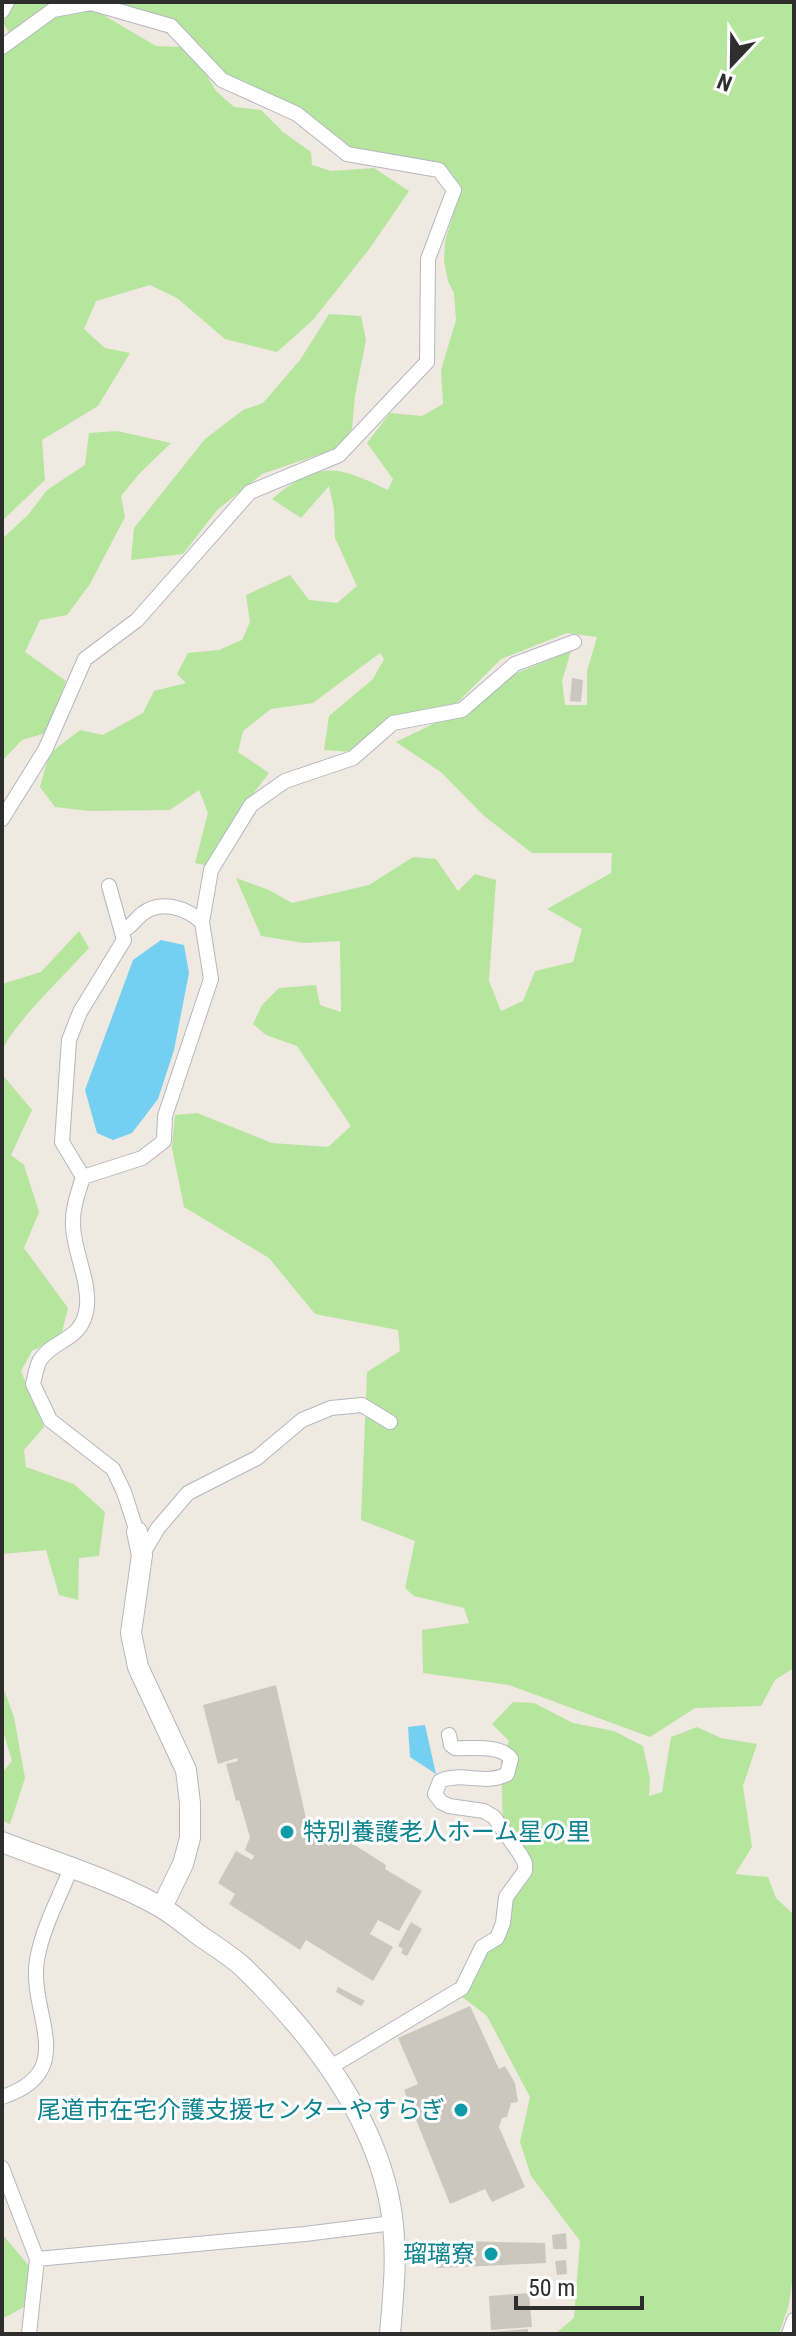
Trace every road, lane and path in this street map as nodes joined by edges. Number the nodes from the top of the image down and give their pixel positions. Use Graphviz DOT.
graph roads {
  1 [pos="7,2"];
  2 [pos="2,11"];
  3 [pos="2,47"];
  4 [pos="574,642"];
  5 [pos="2,819"];
  6 [pos="109,886"];
  7 [pos="202,922"];
  8 [pos="122,931"];
  9 [pos="83,1177"];
  10 [pos="390,1422"];
  11 [pos="137,1532"];
  12 [pos="142,1555"];
  13 [pos="449,1735"];
  14 [pos="2,1842"];
  15 [pos="71,1868"];
  16 [pos="162,1907"];
  17 [pos="329,2068"];
  18 [pos="2,2097"];
  19 [pos="2,2168"];
  20 [pos="393,2223"];
  21 [pos="37,2259"];
  22 [pos="794,2320"];
  23 [pos="29,2334"];
  24 [pos="390,2334"];
  25 [pos="789,2334"];
  1 -- 2 [label="street"];
  3 -- 5 [label="street"];
  4 -- 7 [label="street"];
  6 -- 8 [label="street"];
  7 -- 8 [label="street"];
  7 -- 9 [label="street"];
  8 -- 9 [label="street"];
  9 -- 11 [label="street"];
  10 -- 12 [label="street"];
  11 -- 12 [label="street"];
  12 -- 16 [label="street"];
  13 -- 17 [label="street"];
  14 -- 15 [label="street"];
  15 -- 16 [label="street"];
  15 -- 18 [label="street"];
  16 -- 17 [label="street"];
  17 -- 20 [label="street"];
  19 -- 21 [label="street"];
  20 -- 21 [label="street"];
  20 -- 24 [label="street"];
  21 -- 23 [label="street"];
  22 -- 25 [label="street"];
}
